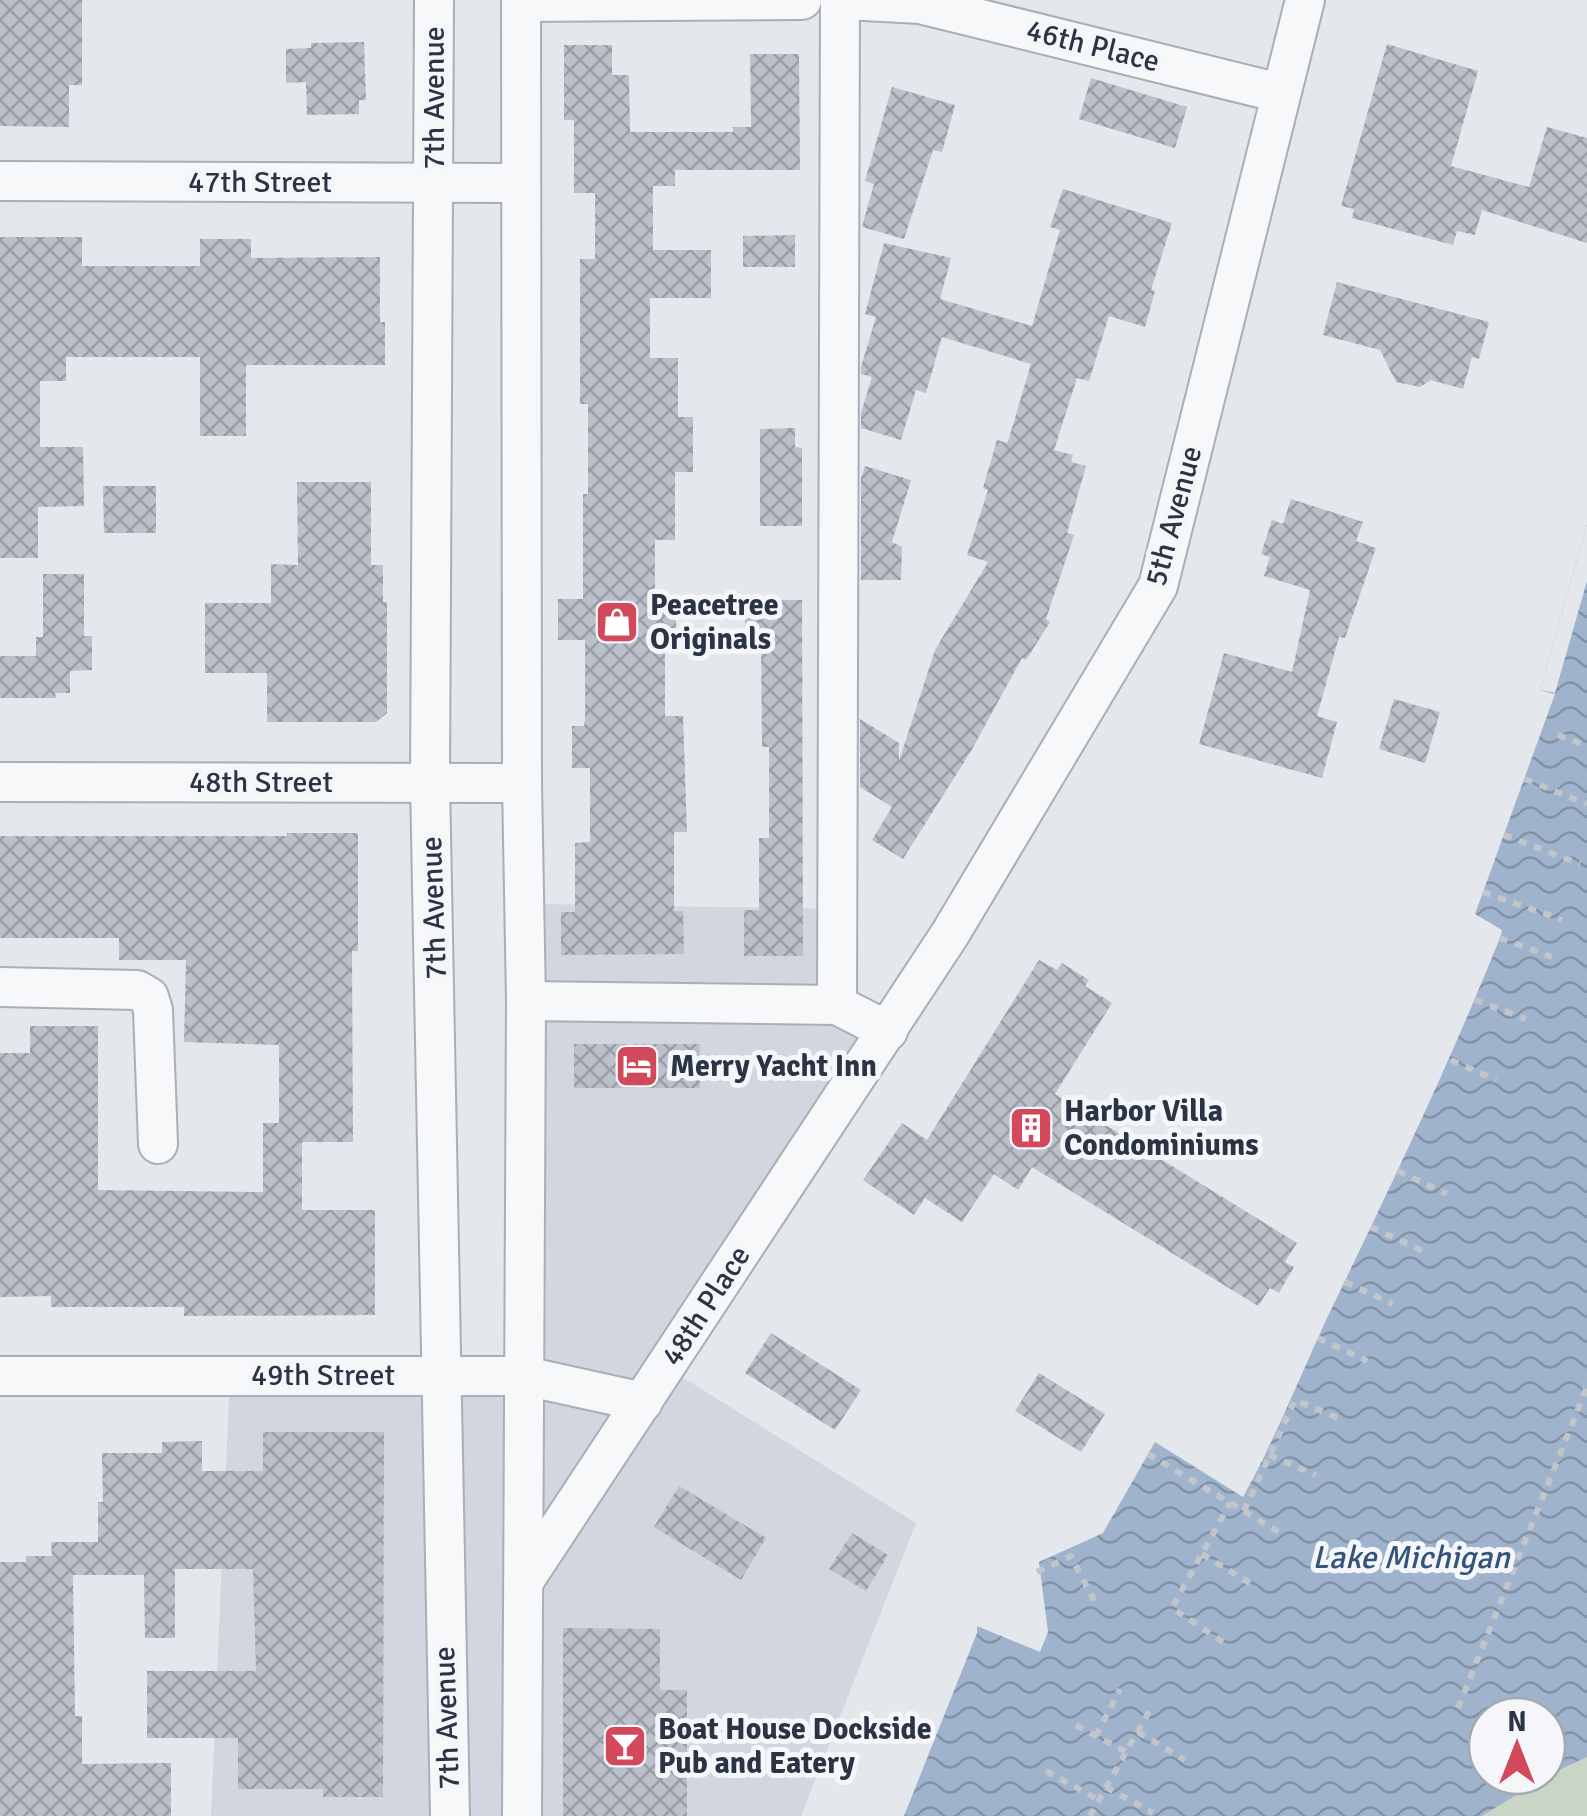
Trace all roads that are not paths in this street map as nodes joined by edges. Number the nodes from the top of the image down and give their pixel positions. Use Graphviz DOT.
graph roads {
  1 [pos="434,0"];
  2 [pos="802,0"];
  3 [pos="843,0"];
  4 [pos="1305,0"];
  5 [pos="521,1"];
  6 [pos="1280,92"];
  7 [pos="0,182"];
  8 [pos="434,183"];
  9 [pos="521,183"];
  10 [pos="0,782"];
  11 [pos="430,782"];
  12 [pos="522,783"];
  13 [pos="0,987"];
  14 [pos="526,1002"];
  15 [pos="837,1005"];
  16 [pos="888,1031"];
  17 [pos="158,1144"];
  18 [pos="442,1374"];
  19 [pos="0,1376"];
  20 [pos="525,1376"];
  21 [pos="643,1402"];
  22 [pos="524,1580"];
  23 [pos="450,1816"];
  24 [pos="522,1816"];
  1 -- 8 [label="street, 7th Avenue"];
  2 -- 5 [label="street"];
  3 -- 6 [label="street, 46th Place"];
  3 -- 15 [label="street"];
  4 -- 6 [label="street, 5th Avenue"];
  5 -- 9 [label="street"];
  6 -- 16 [label="street, 5th Avenue"];
  7 -- 8 [label="street, 47th Street"];
  8 -- 9 [label="street, 47th Street"];
  8 -- 11 [label="street, 7th Avenue"];
  9 -- 12 [label="street"];
  10 -- 11 [label="street, 48th Street"];
  11 -- 12 [label="street, 48th Street"];
  11 -- 18 [label="street, 7th Avenue"];
  12 -- 14 [label="street"];
  13 -- 17 [label="street"];
  14 -- 15 [label="street"];
  14 -- 20 [label="street"];
  15 -- 16 [label="street"];
  16 -- 21 [label="street, 48th Place"];
  18 -- 19 [label="street, 49th Street"];
  18 -- 20 [label="street, 49th Street"];
  18 -- 23 [label="street, 7th Avenue"];
  20 -- 21 [label="street, 49th Street"];
  20 -- 22 [label="street"];
  21 -- 22 [label="street, 48th Place"];
  22 -- 24 [label="street"];
}
